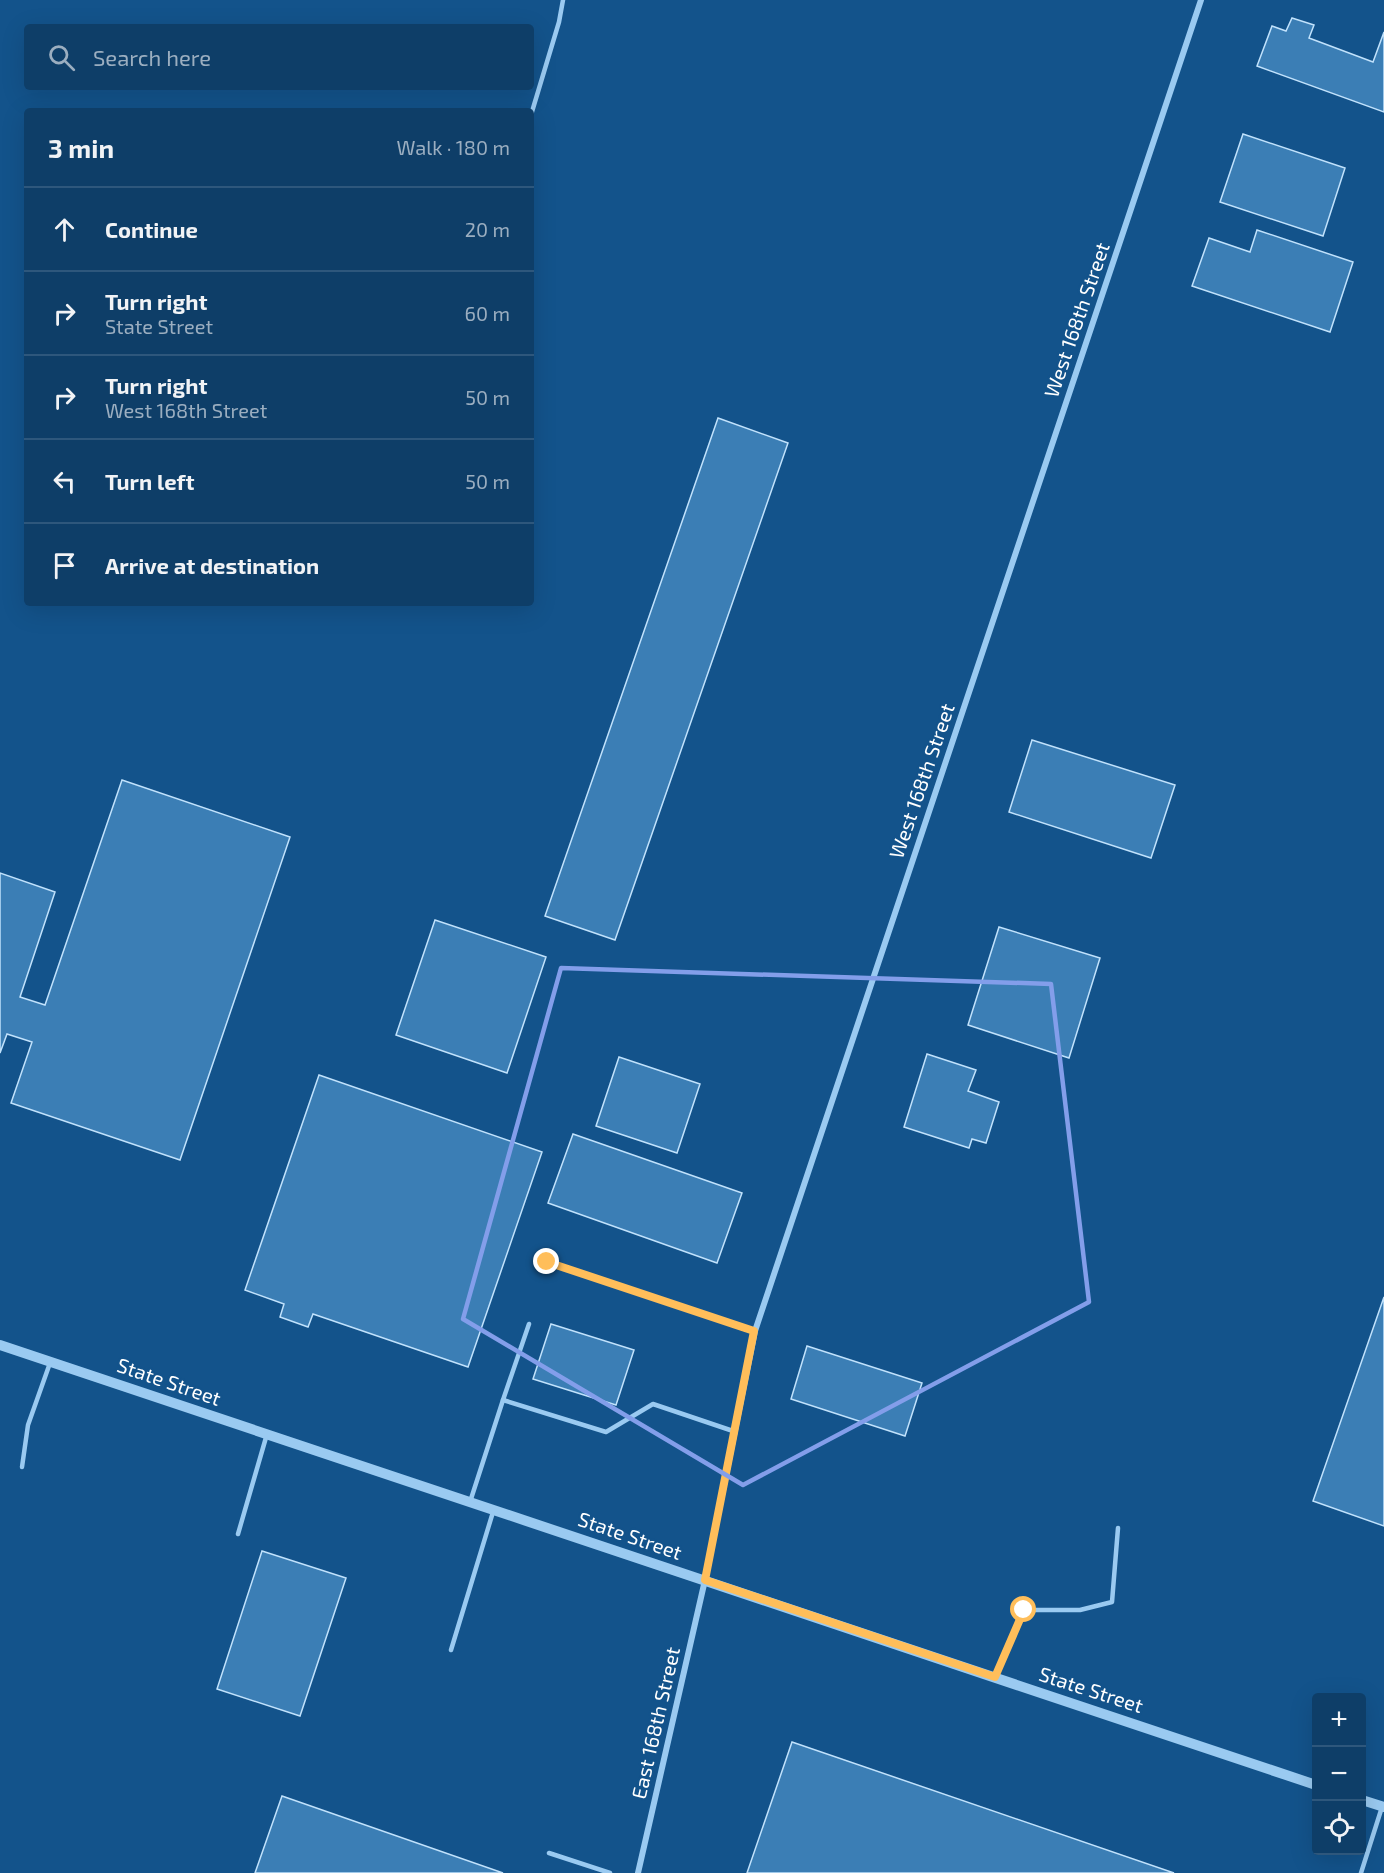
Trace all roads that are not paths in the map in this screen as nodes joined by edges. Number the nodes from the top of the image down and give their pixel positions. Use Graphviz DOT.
graph roads {
  1 [pos="563,0"];
  2 [pos="1202,0"];
  3 [pos="533,108"];
  4 [pos="547,1262"];
  5 [pos="529,1324"];
  6 [pos="754,1331"];
  7 [pos="0,1344"];
  8 [pos="50,1361"];
  9 [pos="503,1400"];
  10 [pos="733,1431"];
  11 [pos="267,1434"];
  12 [pos="22,1467"];
  13 [pos="470,1502"];
  14 [pos="493,1509"];
  15 [pos="1118,1528"];
  16 [pos="238,1534"];
  17 [pos="705,1580"];
  18 [pos="451,1650"];
  19 [pos="995,1677"];
  20 [pos="1312,1783"];
  21 [pos="1365,1801"];
  22 [pos="1383,1807"];
  23 [pos="549,1852"];
  24 [pos="610,1873"];
  25 [pos="638,1873"];
  26 [pos="1361,1873"];
  1 -- 3 [label="lane"];
  2 -- 6 [label="street, West 168th Street"];
  4 -- 6 [label="lane"];
  5 -- 9 [label="lane"];
  6 -- 10 [label="street, West 168th Street"];
  7 -- 8 [label="street, State Street"];
  8 -- 11 [label="street, State Street"];
  8 -- 12 [label="lane"];
  9 -- 10 [label="lane"];
  9 -- 13 [label="lane"];
  10 -- 17 [label="street, West 168th Street"];
  11 -- 13 [label="street, State Street"];
  11 -- 16 [label="lane"];
  13 -- 14 [label="street, State Street"];
  14 -- 17 [label="street, State Street"];
  14 -- 18 [label="lane"];
  15 -- 19 [label="lane"];
  17 -- 19 [label="street, State Street"];
  17 -- 25 [label="street, East 168th Street"];
  19 -- 20 [label="street, State Street"];
  21 -- 22 [label="street"];
  22 -- 26 [label="lane"];
  23 -- 24 [label="lane"];
}
